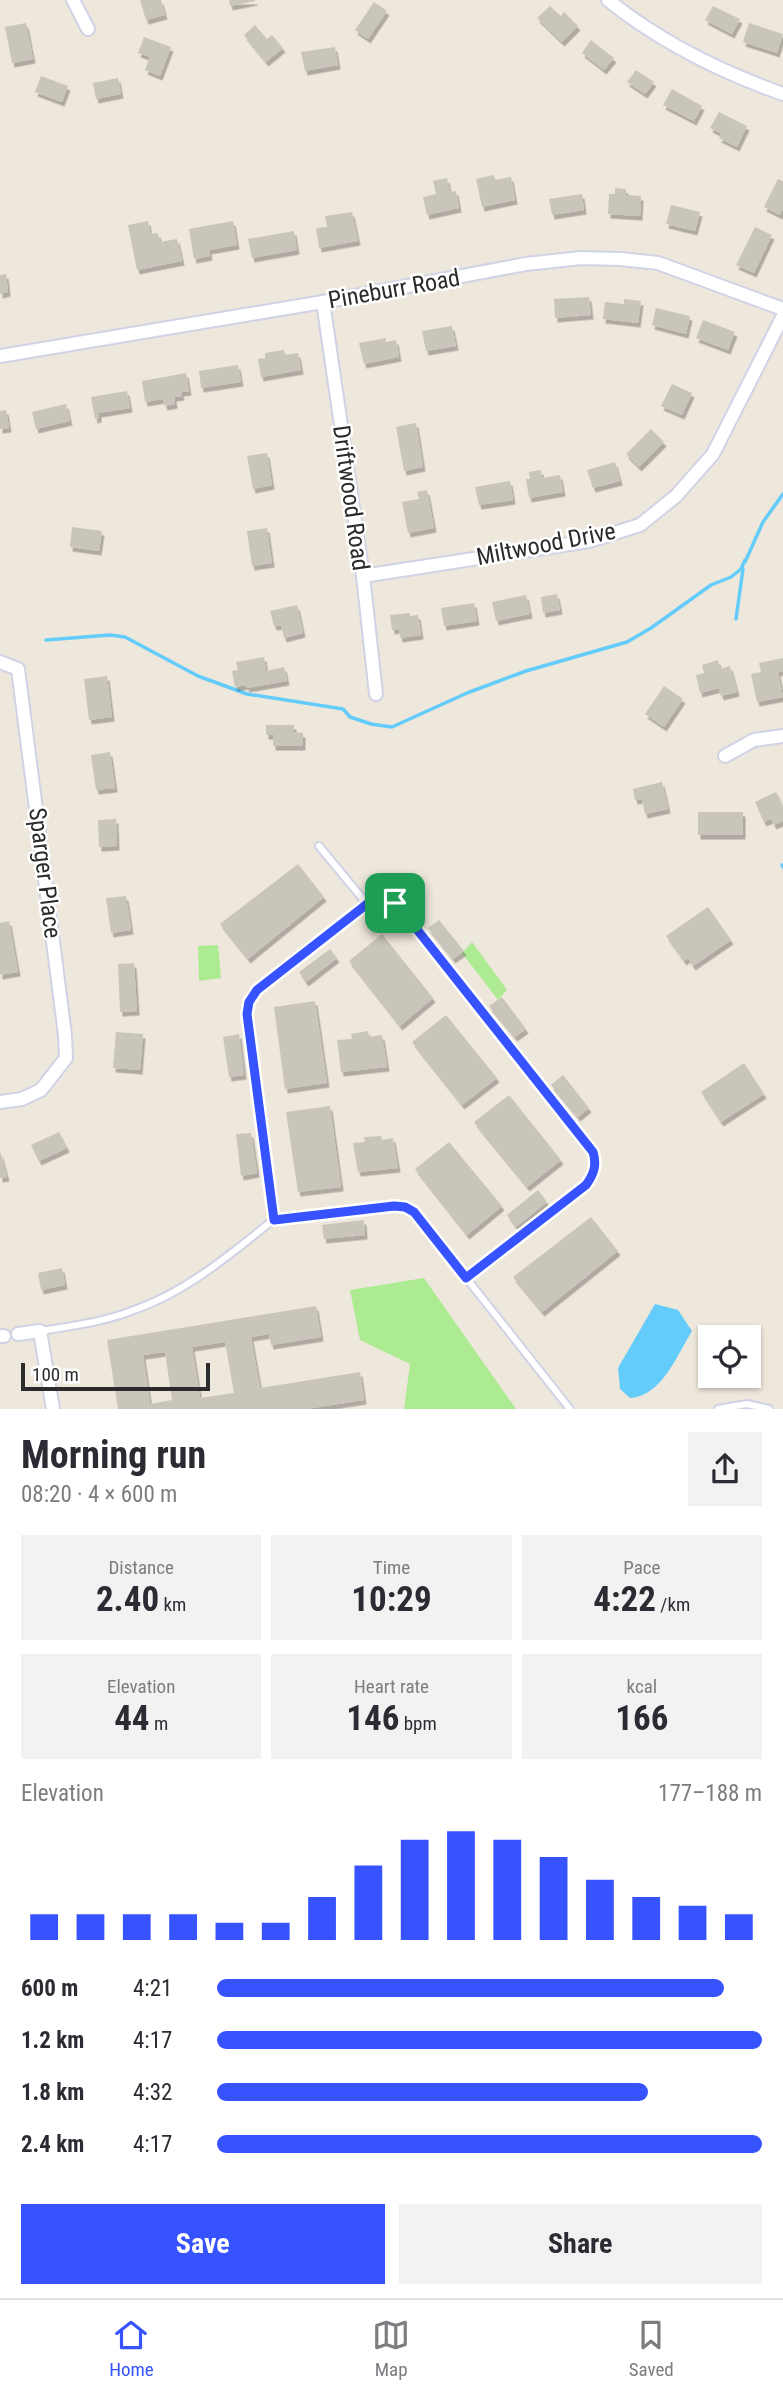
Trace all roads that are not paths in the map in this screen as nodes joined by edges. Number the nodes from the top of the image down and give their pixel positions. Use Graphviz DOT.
graph roads {
  1 [pos="73,0"];
  2 [pos="608,0"];
  3 [pos="88,29"];
  4 [pos="783,94"];
  5 [pos="323,302"];
  6 [pos="783,309"];
  7 [pos="783,316"];
  8 [pos="0,356"];
  9 [pos="363,576"];
  10 [pos="0,662"];
  11 [pos="376,694"];
  12 [pos="783,736"];
  13 [pos="726,756"];
  14 [pos="319,846"];
  15 [pos="367,904"];
  16 [pos="0,1102"];
  17 [pos="274,1220"];
  18 [pos="466,1278"];
  19 [pos="40,1331"];
  20 [pos="18,1334"];
  21 [pos="53,1409"];
  22 [pos="570,1409"];
  23 [pos="718,1409"];
  24 [pos="769,1409"];
  1 -- 3 [label="street"];
  2 -- 4 [label="street"];
  5 -- 6 [label="street, Pineburr Road"];
  5 -- 8 [label="street, Pineburr Road"];
  5 -- 9 [label="street, Driftwood Road"];
  7 -- 9 [label="street, Miltwood Drive"];
  9 -- 11 [label="street, Driftwood Road"];
  10 -- 16 [label="street, Sparger Place"];
  12 -- 13 [label="street"];
  14 -- 15 [label="lane"];
  15 -- 17 [label="lane"];
  15 -- 18 [label="lane"];
  17 -- 18 [label="lane"];
  17 -- 19 [label="lane"];
  18 -- 22 [label="lane"];
  19 -- 20 [label="street"];
  19 -- 21 [label="street"];
  23 -- 24 [label="lane"];
}
